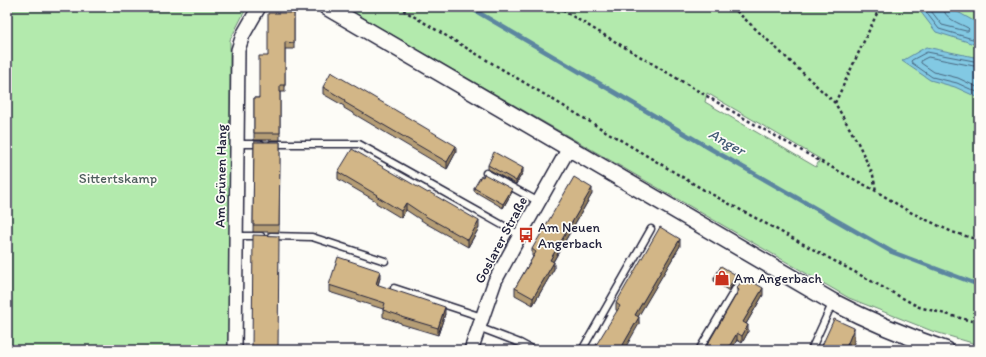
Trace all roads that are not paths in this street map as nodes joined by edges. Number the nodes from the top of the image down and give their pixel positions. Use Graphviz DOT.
graph roads {
  1 [pos="259,7"];
  2 [pos="327,7"];
  3 [pos="238,144"];
  4 [pos="569,148"];
  5 [pos="486,174"];
  6 [pos="539,202"];
  7 [pos="651,229"];
  8 [pos="520,235"];
  9 [pos="237,236"];
  10 [pos="385,261"];
  11 [pos="740,281"];
  12 [pos="394,288"];
  13 [pos="834,302"];
  14 [pos="480,322"];
  15 [pos="915,345"];
  16 [pos="235,350"];
  17 [pos="471,350"];
  18 [pos="533,350"];
  19 [pos="582,350"];
  20 [pos="699,350"];
  21 [pos="811,350"];
  22 [pos="946,350"];
  1 -- 3 [label="street, Am Grünen Hang"];
  2 -- 4 [label="street"];
  3 -- 8 [label="lane"];
  3 -- 9 [label="street, Am Grünen Hang"];
  4 -- 6 [label="street, Goslarer Straße"];
  4 -- 13 [label="street"];
  5 -- 6 [label="lane"];
  6 -- 8 [label="street, Goslarer Straße"];
  7 -- 19 [label="lane"];
  8 -- 14 [label="street, Goslarer Straße"];
  9 -- 10 [label="lane"];
  9 -- 16 [label="street, Am Grünen Hang"];
  11 -- 20 [label="lane"];
  12 -- 14 [label="lane"];
  13 -- 15 [label="street"];
  13 -- 21 [label="lane"];
  14 -- 17 [label="street, Goslarer Straße"];
  14 -- 18 [label="lane"];
  15 -- 22 [label="street"];
}
